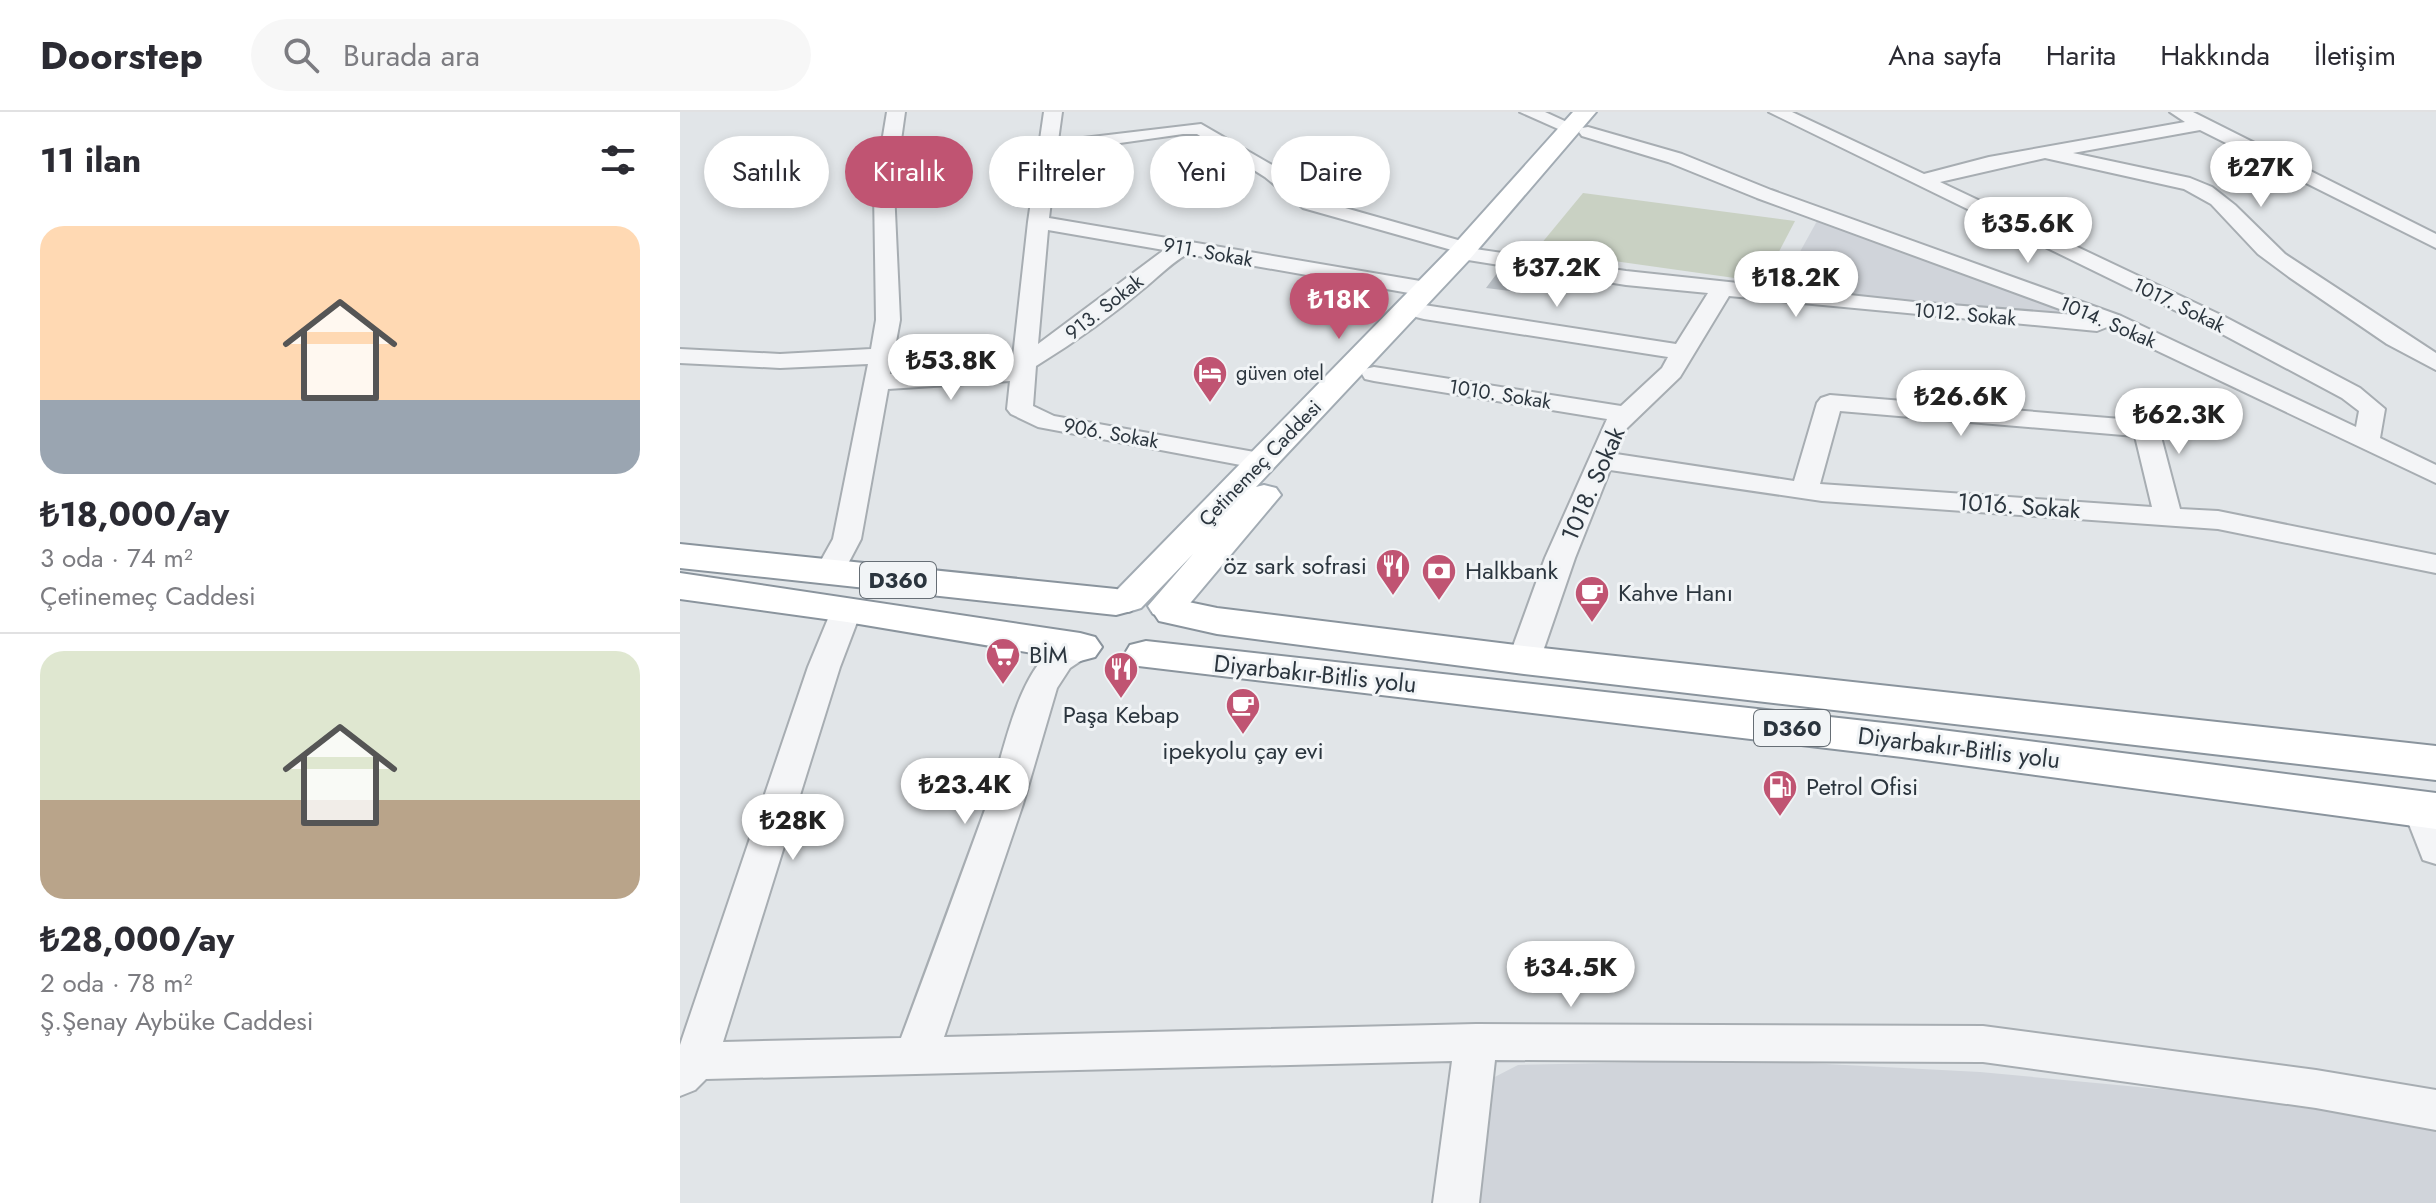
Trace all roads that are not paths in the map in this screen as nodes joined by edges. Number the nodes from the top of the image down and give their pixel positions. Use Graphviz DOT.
graph roads {
  1 [pos="896,112"];
  2 [pos="1053,112"];
  3 [pos="1529,112"];
  4 [pos="1778,112"];
  5 [pos="2179,112"];
  6 [pos="1588,121"];
  7 [pos="2203,124"];
  8 [pos="1050,136"];
  9 [pos="1133,136"];
  10 [pos="2045,153"];
  11 [pos="1921,181"];
  12 [pos="1040,208"];
  13 [pos="1038,222"];
  14 [pos="2436,242"];
  15 [pos="1182,248"];
  16 [pos="1471,251"];
  17 [pos="1722,288"];
  18 [pos="1425,301"];
  19 [pos="2121,324"];
  20 [pos="1683,352"];
  21 [pos="881,356"];
  22 [pos="682,359"];
  23 [pos="2436,363"];
  24 [pos="1024,368"];
  25 [pos="1374,374"];
  26 [pos="876,382"];
  27 [pos="2146,401"];
  28 [pos="1626,414"];
  29 [pos="2146,429"];
  30 [pos="2366,442"];
  31 [pos="1600,460"];
  32 [pos="1262,461"];
  33 [pos="2436,475"];
  34 [pos="1805,490"];
  35 [pos="2168,516"];
  36 [pos="680,556"];
  37 [pos="2436,564"];
  38 [pos="680,586"];
  39 [pos="838,591"];
  40 [pos="1146,605"];
  41 [pos="1080,647"];
  42 [pos="1146,655"];
  43 [pos="1524,660"];
  44 [pos="2436,763"];
  45 [pos="2431,823"];
  46 [pos="1476,1042"];
  47 [pos="916,1056"];
  48 [pos="688,1069"];
  49 [pos="2436,1110"];
  50 [pos="1456,1203"];
  1 -- 21 [label="street"];
  2 -- 8 [label="street, 906. Sokak"];
  3 -- 6 [label="street, 1014. Sokak"];
  4 -- 11 [label="street, 1017. Sokak"];
  5 -- 7 [label="street"];
  6 -- 16 [label="main road, Çetinemeç Caddesi"];
  6 -- 19 [label="street, 1014. Sokak"];
  7 -- 10 [label="street"];
  7 -- 14 [label="street"];
  9 -- 16 [label="street, 1012. Sokak"];
  10 -- 11 [label="street"];
  10 -- 23 [label="street"];
  11 -- 30 [label="street, 1017. Sokak"];
  12 -- 13 [label="street, 906. Sokak"];
  13 -- 15 [label="street, 911. Sokak"];
  13 -- 24 [label="street, 906. Sokak"];
  15 -- 18 [label="street, 911. Sokak"];
  15 -- 24 [label="street, 913. Sokak"];
  16 -- 17 [label="street, 1012. Sokak"];
  16 -- 18 [label="main road, Çetinemeç Caddesi"];
  17 -- 19 [label="street, 1012. Sokak"];
  17 -- 20 [label="street, 1018. Sokak"];
  18 -- 20 [label="street, 911. Sokak"];
  18 -- 25 [label="main road, Çetinemeç Caddesi"];
  18 -- 32 [label="main road, Çetinemeç Caddesi"];
  19 -- 30 [label="street, 1014. Sokak"];
  20 -- 28 [label="street, 1018. Sokak"];
  21 -- 22 [label="street"];
  21 -- 26 [label="street"];
  24 -- 26 [label="street"];
  24 -- 32 [label="street, 906. Sokak"];
  25 -- 28 [label="street, 1010. Sokak"];
  25 -- 40 [label="main road, Çetinemeç Caddesi"];
  26 -- 39 [label="street"];
  27 -- 29 [label="street"];
  28 -- 31 [label="street, 1018. Sokak"];
  29 -- 34 [label="street"];
  29 -- 35 [label="street"];
  30 -- 33 [label="street, 1014. Sokak"];
  31 -- 34 [label="street, 1016. Sokak"];
  31 -- 43 [label="street, 1018. Sokak"];
  32 -- 40 [label="main road, Çetinemeç Caddesi"];
  34 -- 35 [label="street, 1016. Sokak"];
  35 -- 37 [label="street, 1016. Sokak"];
  36 -- 39 [label="highway, Diyarbakır-Bitlis yolu / D360"];
  38 -- 39 [label="highway, Diyarbakır-Bitlis yolu / D360"];
  39 -- 40 [label="highway, Diyarbakır-Bitlis yolu / D360"];
  39 -- 41 [label="highway, Diyarbakır-Bitlis yolu / D360"];
  39 -- 48 [label="street"];
  40 -- 41 [label="highway"];
  40 -- 42 [label="highway"];
  40 -- 43 [label="highway, Diyarbakır-Bitlis yolu / D360"];
  41 -- 42 [label="highway, Diyarbakır-Bitlis yolu"];
  41 -- 47 [label="street"];
  42 -- 45 [label="highway, Diyarbakır-Bitlis yolu / D360"];
  43 -- 44 [label="highway, Diyarbakır-Bitlis yolu / D360"];
  46 -- 47 [label="street"];
  46 -- 49 [label="street"];
  46 -- 50 [label="street"];
  47 -- 48 [label="street"];
}
